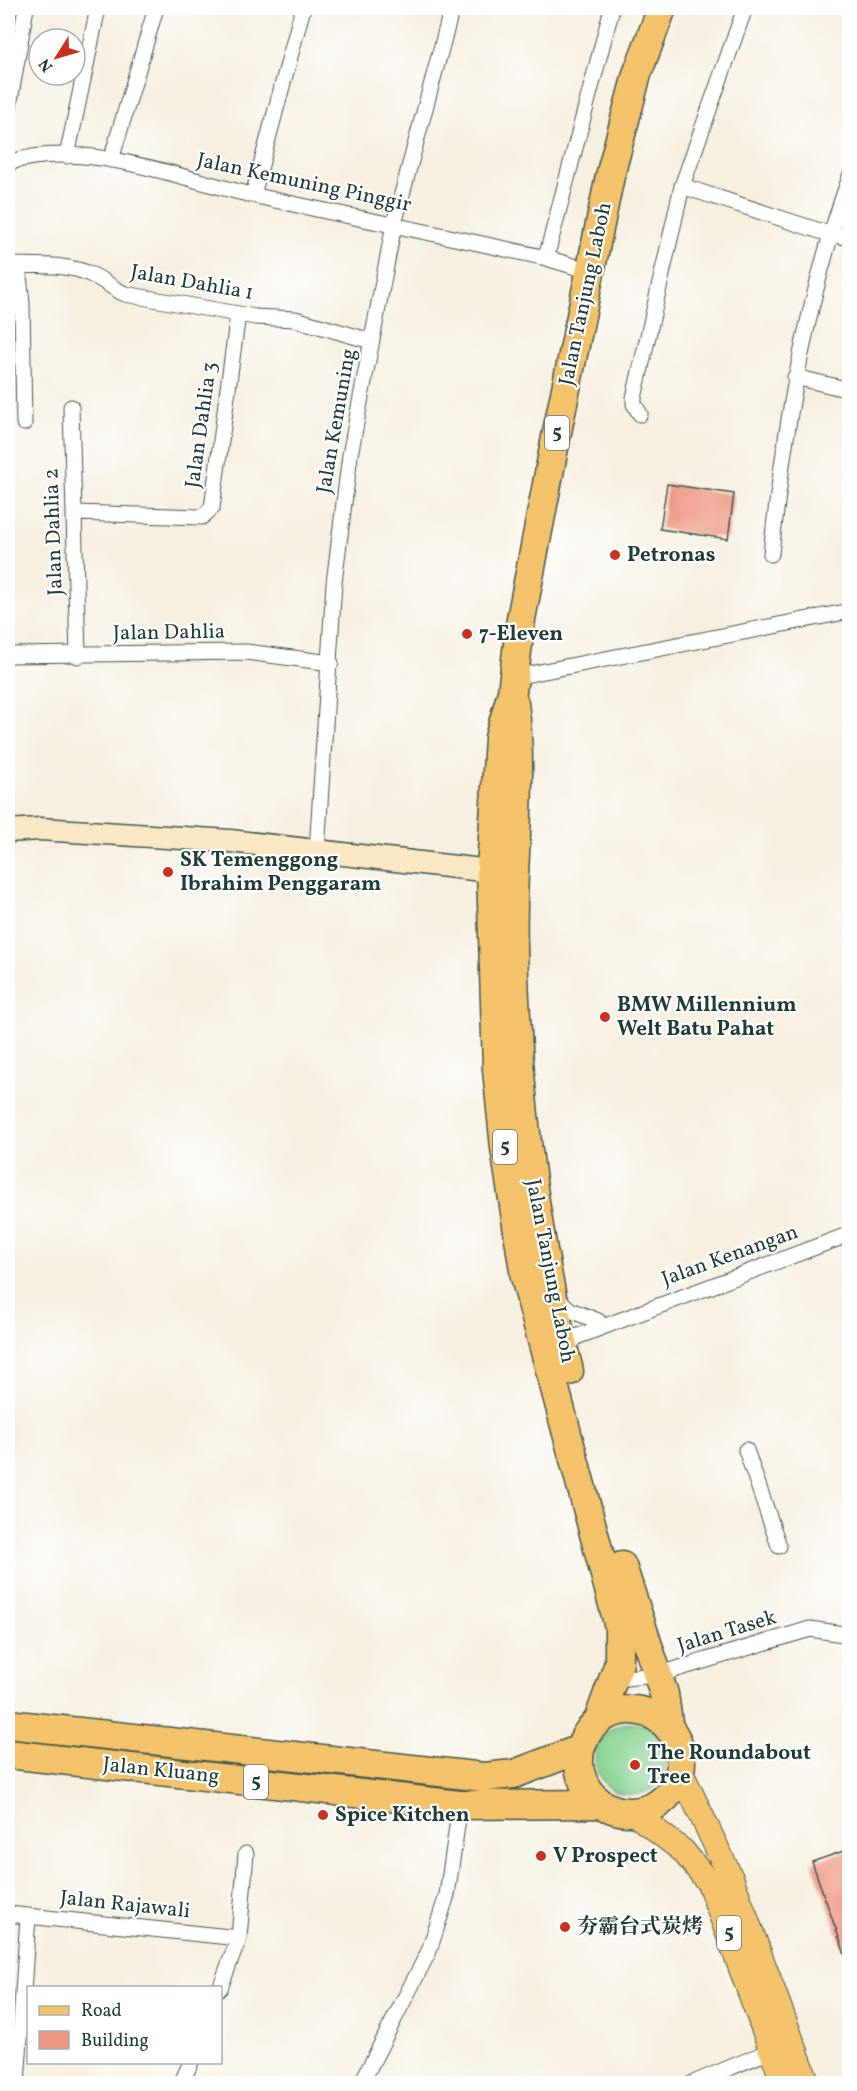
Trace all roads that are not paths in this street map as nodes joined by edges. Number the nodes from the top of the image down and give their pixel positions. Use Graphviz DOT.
graph roads {
  1 [pos="26,8"];
  2 [pos="98,8"];
  3 [pos="156,8"];
  4 [pos="303,8"];
  5 [pos="452,8"];
  6 [pos="612,8"];
  7 [pos="662,8"];
  8 [pos="745,8"];
  9 [pos="8,112"];
  10 [pos="67,156"];
  11 [pos="111,160"];
  12 [pos="8,163"];
  13 [pos="849,177"];
  14 [pos="682,186"];
  15 [pos="253,195"];
  16 [pos="394,224"];
  17 [pos="829,234"];
  18 [pos="849,238"];
  19 [pos="546,258"];
  20 [pos="13,266"];
  21 [pos="590,271"];
  22 [pos="238,314"];
  23 [pos="371,341"];
  24 [pos="795,377"];
  25 [pos="849,390"];
  26 [pos="71,407"];
  27 [pos="640,414"];
  28 [pos="24,423"];
  29 [pos="75,513"];
  30 [pos="771,554"];
  31 [pos="849,612"];
  32 [pos="8,655"];
  33 [pos="78,656"];
  34 [pos="331,663"];
  35 [pos="513,684"];
  36 [pos="8,831"];
  37 [pos="317,851"];
  38 [pos="503,872"];
  39 [pos="849,1234"];
  40 [pos="550,1290"];
  41 [pos="625,1317"];
  42 [pos="598,1321"];
  43 [pos="554,1339"];
  44 [pos="746,1450"];
  45 [pos="779,1546"];
  46 [pos="849,1635"];
  47 [pos="657,1675"];
  48 [pos="615,1679"];
  49 [pos="598,1720"];
  50 [pos="8,1724"];
  51 [pos="669,1729"];
  52 [pos="8,1743"];
  53 [pos="580,1749"];
  54 [pos="8,1754"];
  55 [pos="52,1759"];
  56 [pos="680,1770"];
  57 [pos="602,1804"];
  58 [pos="460,1805"];
  59 [pos="632,1812"];
  60 [pos="246,1854"];
  61 [pos="8,1914"];
  62 [pos="28,1916"];
  63 [pos="239,1938"];
  64 [pos="221,1986"];
  65 [pos="772,2050"];
  66 [pos="190,2064"];
  67 [pos="17,2084"];
  68 [pos="181,2084"];
  69 [pos="361,2084"];
  70 [pos="691,2084"];
  71 [pos="784,2084"];
  72 [pos="808,2084"];
  1 -- 9 [label="street"];
  2 -- 10 [label="street"];
  3 -- 11 [label="street"];
  4 -- 15 [label="street"];
  5 -- 16 [label="street, Jalan Kemuning"];
  6 -- 19 [label="street"];
  7 -- 21 [label="highway, Jalan Tanjung Laboh / 5"];
  8 -- 14 [label="street"];
  10 -- 11 [label="street, Jalan Kemuning Pinggir"];
  10 -- 12 [label="street, Jalan Kemuning Pinggir"];
  11 -- 15 [label="street, Jalan Kemuning Pinggir"];
  13 -- 17 [label="street"];
  14 -- 17 [label="street"];
  14 -- 27 [label="street"];
  15 -- 16 [label="street, Jalan Kemuning Pinggir"];
  16 -- 19 [label="street, Jalan Kemuning Pinggir"];
  16 -- 23 [label="street, Jalan Kemuning"];
  17 -- 18 [label="street"];
  17 -- 24 [label="street"];
  19 -- 21 [label="street, Jalan Kemuning Pinggir"];
  20 -- 22 [label="street, Jalan Dahlia 1"];
  20 -- 28 [label="street"];
  21 -- 35 [label="highway, Jalan Tanjung Laboh / 5"];
  22 -- 23 [label="street, Jalan Dahlia 1"];
  22 -- 29 [label="street, Jalan Dahlia 3"];
  23 -- 34 [label="street, Jalan Kemuning"];
  24 -- 25 [label="street"];
  24 -- 30 [label="street"];
  26 -- 29 [label="street, Jalan Dahlia 2"];
  29 -- 33 [label="street, Jalan Dahlia 2"];
  31 -- 35 [label="street"];
  32 -- 33 [label="street, Jalan Dahlia"];
  33 -- 34 [label="street, Jalan Dahlia"];
  34 -- 37 [label="street, Jalan Kemuning"];
  35 -- 38 [label="highway, Jalan Tanjung Laboh / 5"];
  36 -- 37 [label="street"];
  37 -- 38 [label="street"];
  38 -- 40 [label="highway, Jalan Tanjung Laboh / 5"];
  38 -- 43 [label="highway, Jalan Tanjung Laboh / 5"];
  39 -- 41 [label="street, Jalan Kenangan"];
  40 -- 42 [label="street, Jalan Kenangan"];
  40 -- 43 [label="highway, Jalan Tanjung Laboh / 5"];
  41 -- 42 [label="street, Jalan Kenangan"];
  41 -- 43 [label="street, Jalan Kenangan"];
  42 -- 43 [label="street, Jalan Kenangan"];
  43 -- 47 [label="highway, Jalan Tanjung Laboh / 5"];
  43 -- 48 [label="highway, Jalan Tanjung Laboh / 5"];
  44 -- 45 [label="street"];
  46 -- 47 [label="street, Jalan Tasek"];
  47 -- 48 [label="street, Jalan Tasek"];
  47 -- 51 [label="highway, Jalan Tanjung Laboh / 5"];
  48 -- 49 [label="highway, Jalan Tanjung Laboh / 5"];
  49 -- 51 [label="highway"];
  49 -- 53 [label="highway, 5"];
  50 -- 53 [label="highway, Jalan Kluang / 5"];
  51 -- 56 [label="highway, 5"];
  52 -- 55 [label="highway"];
  53 -- 57 [label="highway"];
  54 -- 55 [label="highway, Jalan Kluang / 5"];
  55 -- 58 [label="highway, Jalan Kluang / 5"];
  56 -- 59 [label="highway"];
  56 -- 72 [label="main road, 5"];
  57 -- 58 [label="highway, Jalan Kluang / 5"];
  57 -- 59 [label="highway, 5"];
  58 -- 69 [label="street"];
  59 -- 65 [label="main road, 5"];
  60 -- 63 [label="street"];
  61 -- 62 [label="street, Jalan Rajawali"];
  62 -- 63 [label="street, Jalan Rajawali"];
  62 -- 67 [label="street"];
  63 -- 64 [label="street"];
  65 -- 70 [label="street"];
  65 -- 71 [label="main road, 5"];
  66 -- 68 [label="street"];
}
